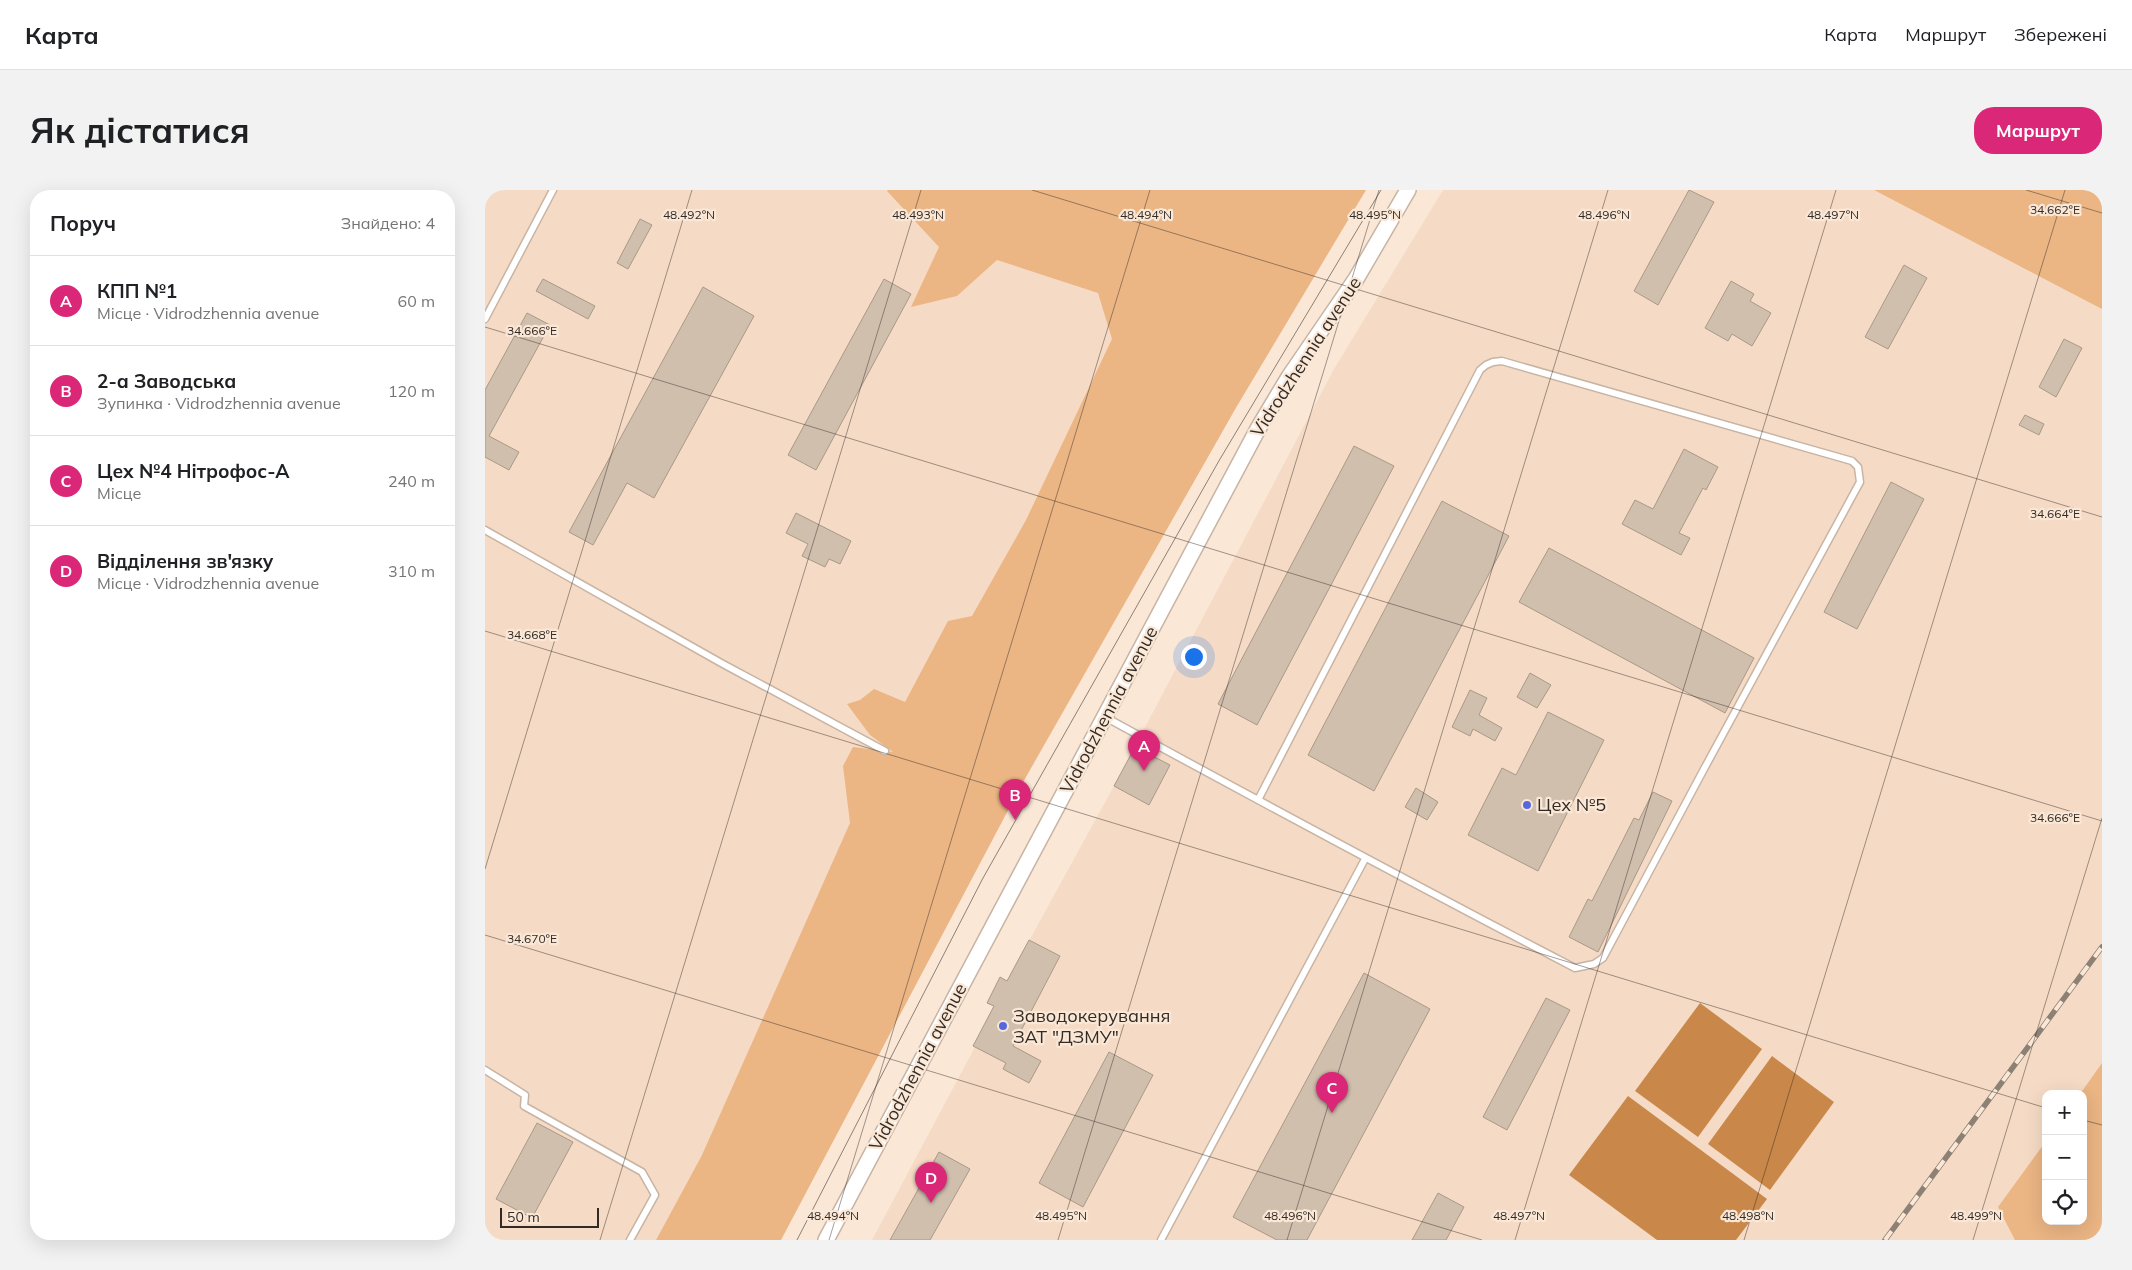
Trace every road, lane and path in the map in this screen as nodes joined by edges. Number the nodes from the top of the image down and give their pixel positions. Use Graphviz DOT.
graph roads {
  1 [pos="553,190"];
  2 [pos="1408,190"];
  3 [pos="485,319"];
  4 [pos="485,530"];
  5 [pos="1105,717"];
  6 [pos="885,751"];
  7 [pos="1257,800"];
  8 [pos="1365,858"];
  9 [pos="485,1070"];
  10 [pos="630,1240"];
  11 [pos="826,1240"];
  12 [pos="1161,1240"];
  1 -- 3 [label="lane"];
  2 -- 5 [label="street, Vidrodzhennia avenue"];
  4 -- 6 [label="lane"];
  5 -- 7 [label="lane"];
  5 -- 11 [label="street, Vidrodzhennia avenue"];
  7 -- 8 [label="lane"];
  7 -- 8 [label="lane"];
  8 -- 12 [label="lane"];
  9 -- 10 [label="lane"];
}
